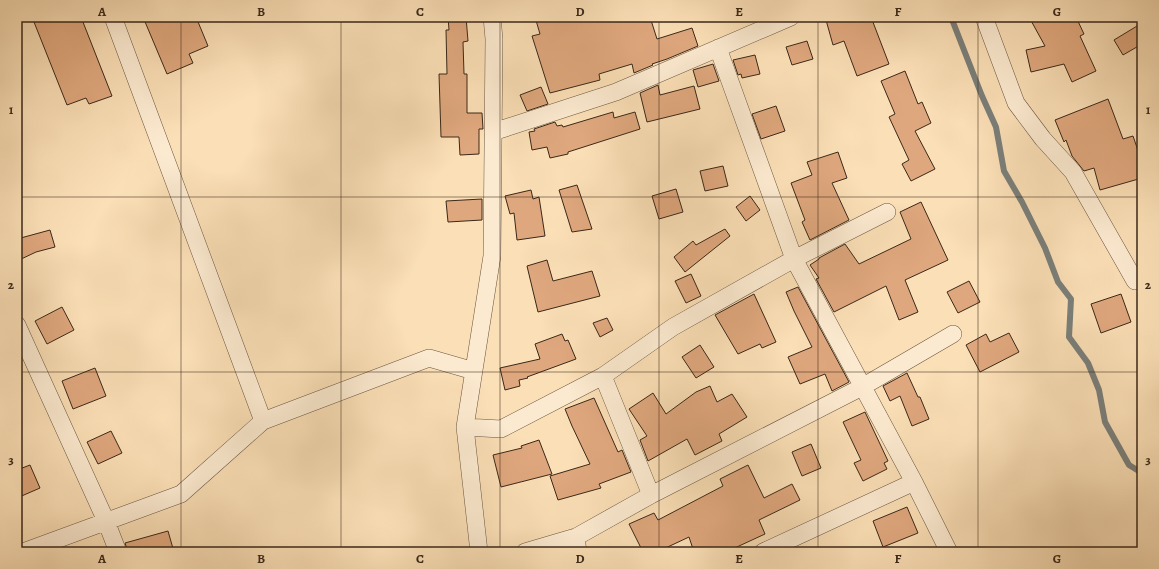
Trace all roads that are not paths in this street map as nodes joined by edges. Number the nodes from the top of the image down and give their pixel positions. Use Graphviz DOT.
graph roads {
  1 [pos="112,17"];
  2 [pos="492,17"];
  3 [pos="791,17"];
  4 [pos="984,17"];
  5 [pos="718,48"];
  6 [pos="493,132"];
  7 [pos="887,212"];
  8 [pos="794,259"];
  9 [pos="1135,281"];
  10 [pos="17,325"];
  11 [pos="953,334"];
  12 [pos="474,371"];
  13 [pos="603,376"];
  14 [pos="862,387"];
  15 [pos="263,422"];
  16 [pos="466,427"];
  17 [pos="914,482"];
  18 [pos="651,495"];
  19 [pos="106,522"];
  20 [pos="577,544"];
  21 [pos="23,552"];
  22 [pos="118,552"];
  23 [pos="479,552"];
  24 [pos="524,552"];
  25 [pos="764,552"];
  26 [pos="949,552"];
  1 -- 15 [label="street"];
  2 -- 6 [label="street"];
  3 -- 5 [label="street"];
  4 -- 9 [label="street"];
  5 -- 6 [label="street"];
  5 -- 8 [label="street"];
  6 -- 12 [label="street"];
  7 -- 8 [label="street"];
  8 -- 13 [label="street"];
  8 -- 14 [label="street"];
  10 -- 19 [label="street"];
  11 -- 14 [label="street"];
  12 -- 15 [label="street"];
  12 -- 16 [label="street"];
  13 -- 16 [label="street"];
  13 -- 18 [label="street"];
  14 -- 17 [label="street"];
  14 -- 18 [label="street"];
  15 -- 19 [label="street"];
  16 -- 23 [label="street"];
  17 -- 25 [label="street"];
  17 -- 26 [label="street"];
  18 -- 20 [label="street"];
  19 -- 21 [label="street"];
  19 -- 22 [label="street"];
  20 -- 24 [label="street"];
}
